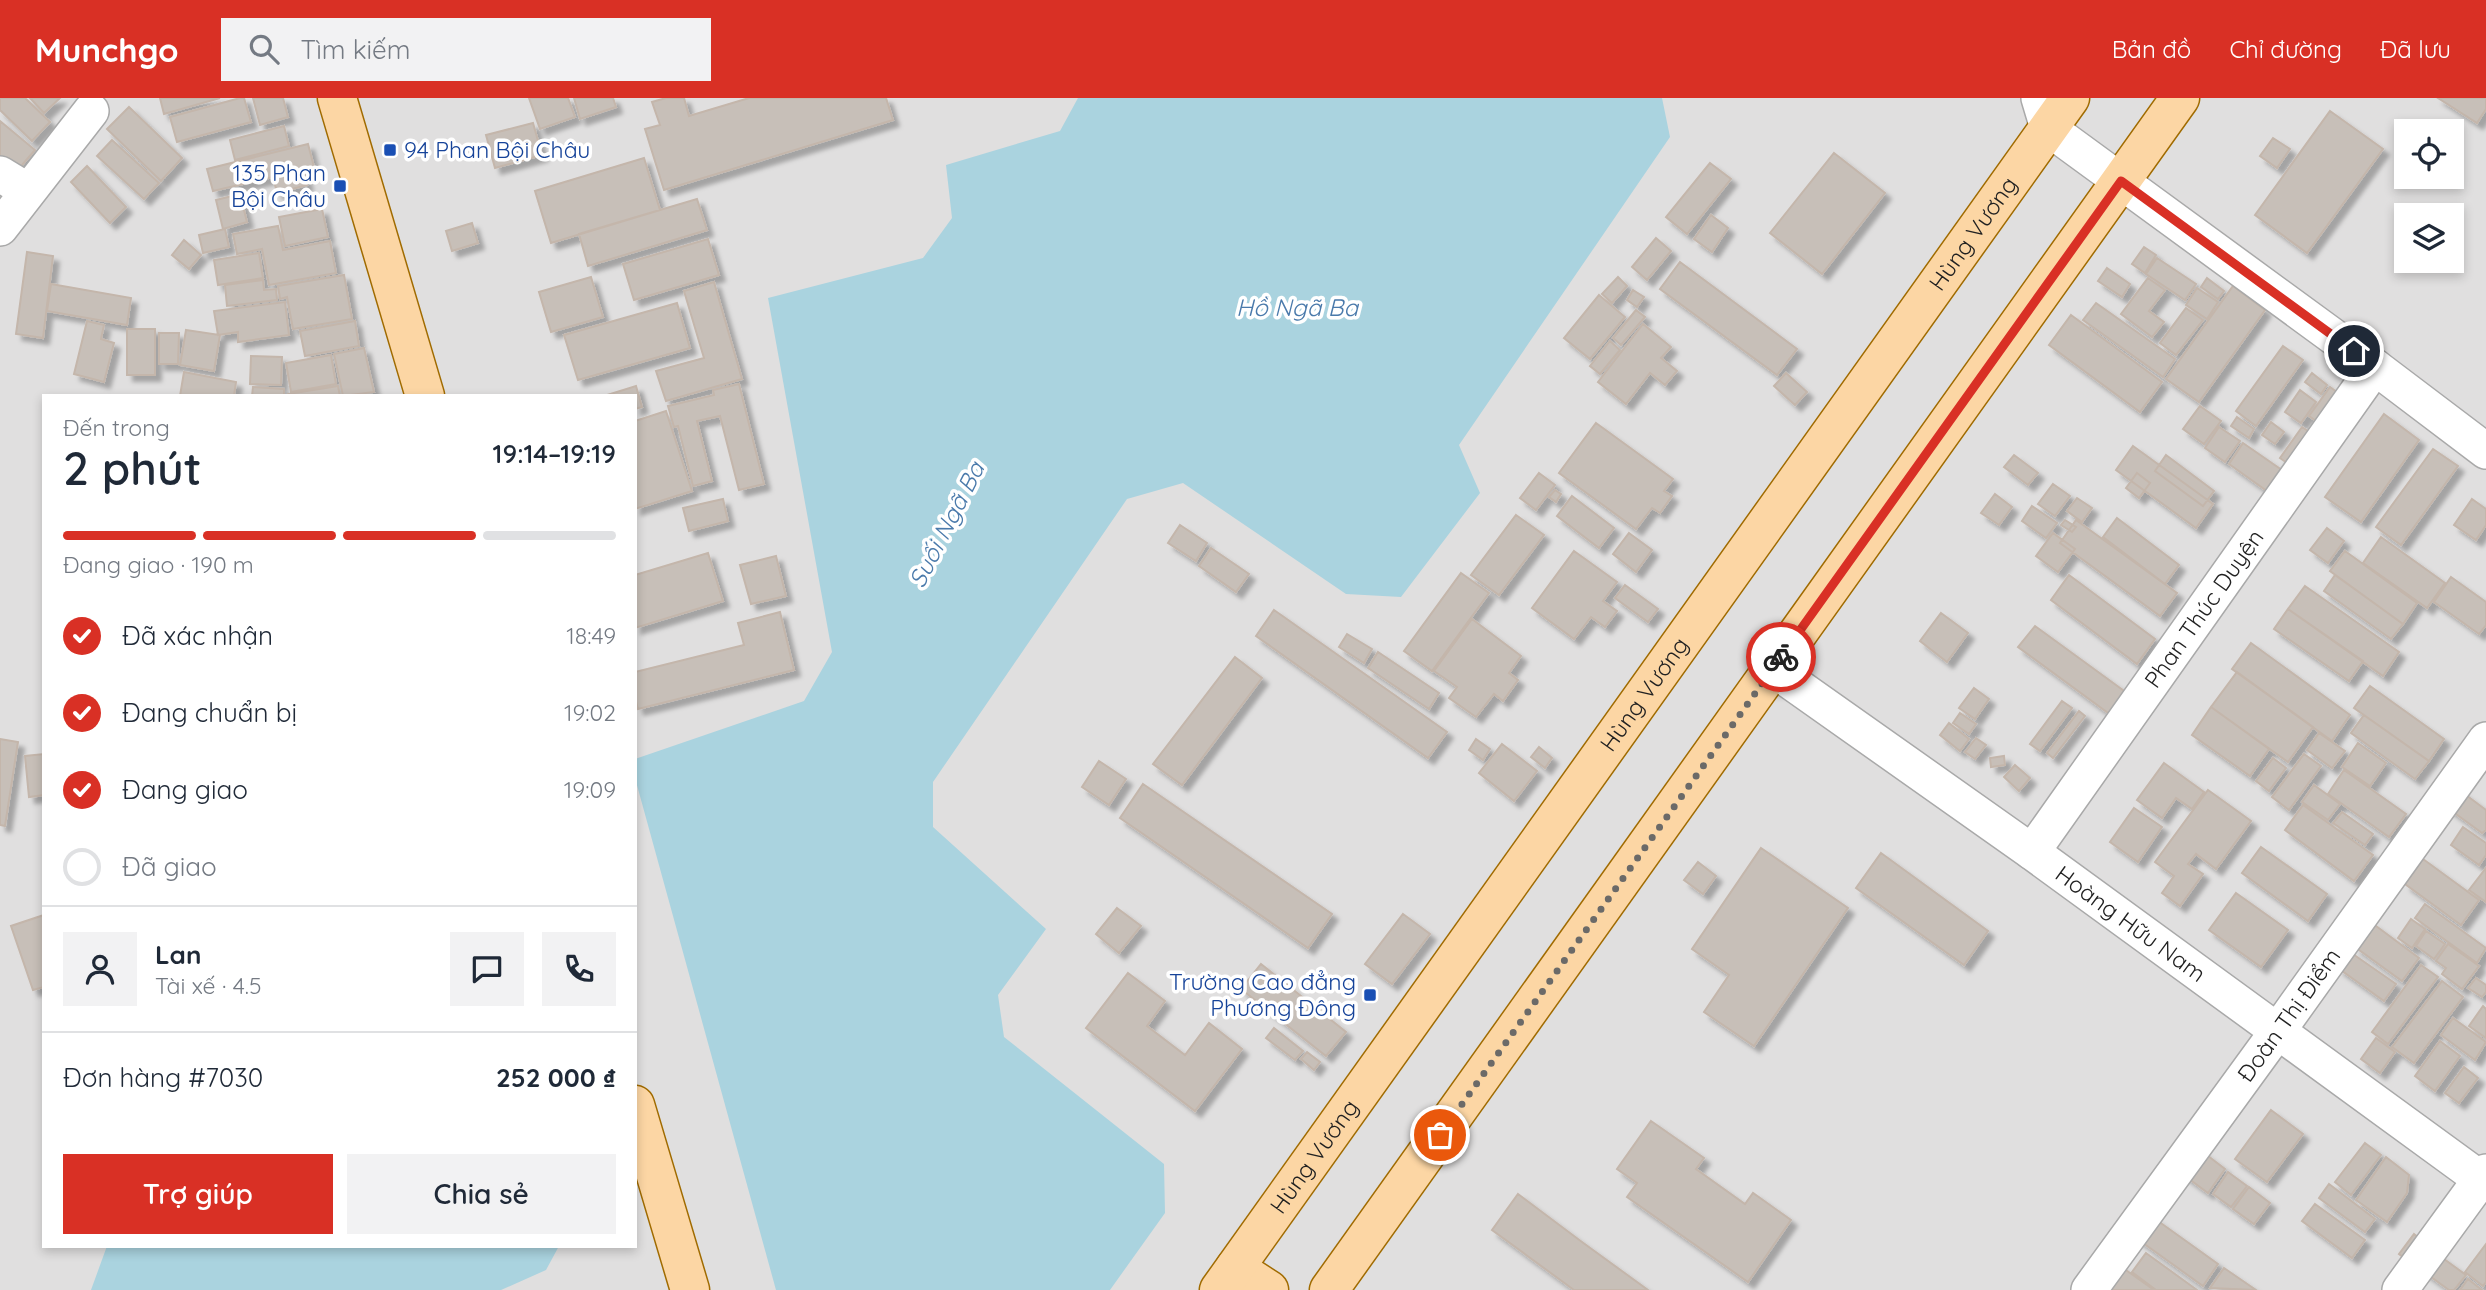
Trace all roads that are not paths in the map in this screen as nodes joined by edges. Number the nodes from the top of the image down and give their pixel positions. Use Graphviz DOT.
graph roads {
  1 [pos="337,98"];
  2 [pos="2070,98"];
  3 [pos="2180,98"];
  4 [pos="91,111"];
  5 [pos="2044,113"];
  6 [pos="2121,181"];
  7 [pos="14,183"];
  8 [pos="0,228"];
  9 [pos="2375,367"];
  10 [pos="424,394"];
  11 [pos="2486,451"];
  12 [pos="1773,669"];
  13 [pos="2486,740"];
  14 [pos="2032,852"];
  15 [pos="2277,1032"];
  16 [pos="637,1112"];
  17 [pos="2484,1178"];
  18 [pos="1227,1279"];
  19 [pos="690,1290"];
  20 [pos="1269,1290"];
  21 [pos="1329,1290"];
  22 [pos="2088,1290"];
  23 [pos="2400,1290"];
  1 -- 10 [label="main road"];
  2 -- 5 [label="main road, Hùng Vương"];
  3 -- 6 [label="main road"];
  4 -- 7 [label="street"];
  5 -- 6 [label="street"];
  5 -- 18 [label="main road, Hùng Vương"];
  6 -- 9 [label="street"];
  6 -- 12 [label="main road"];
  7 -- 8 [label="street"];
  9 -- 11 [label="street"];
  9 -- 14 [label="street, Phan Thúc Duyện"];
  12 -- 14 [label="street, Hoàng Hữu Nam"];
  12 -- 21 [label="main road"];
  13 -- 15 [label="street, Đoàn Thị Điểm"];
  14 -- 15 [label="street, Hoàng Hữu Nam"];
  15 -- 17 [label="street, Hoàng Hữu Nam"];
  15 -- 22 [label="street, Đoàn Thị Điểm"];
  16 -- 19 [label="main road"];
  17 -- 23 [label="street"];
  18 -- 20 [label="main road"];
}
